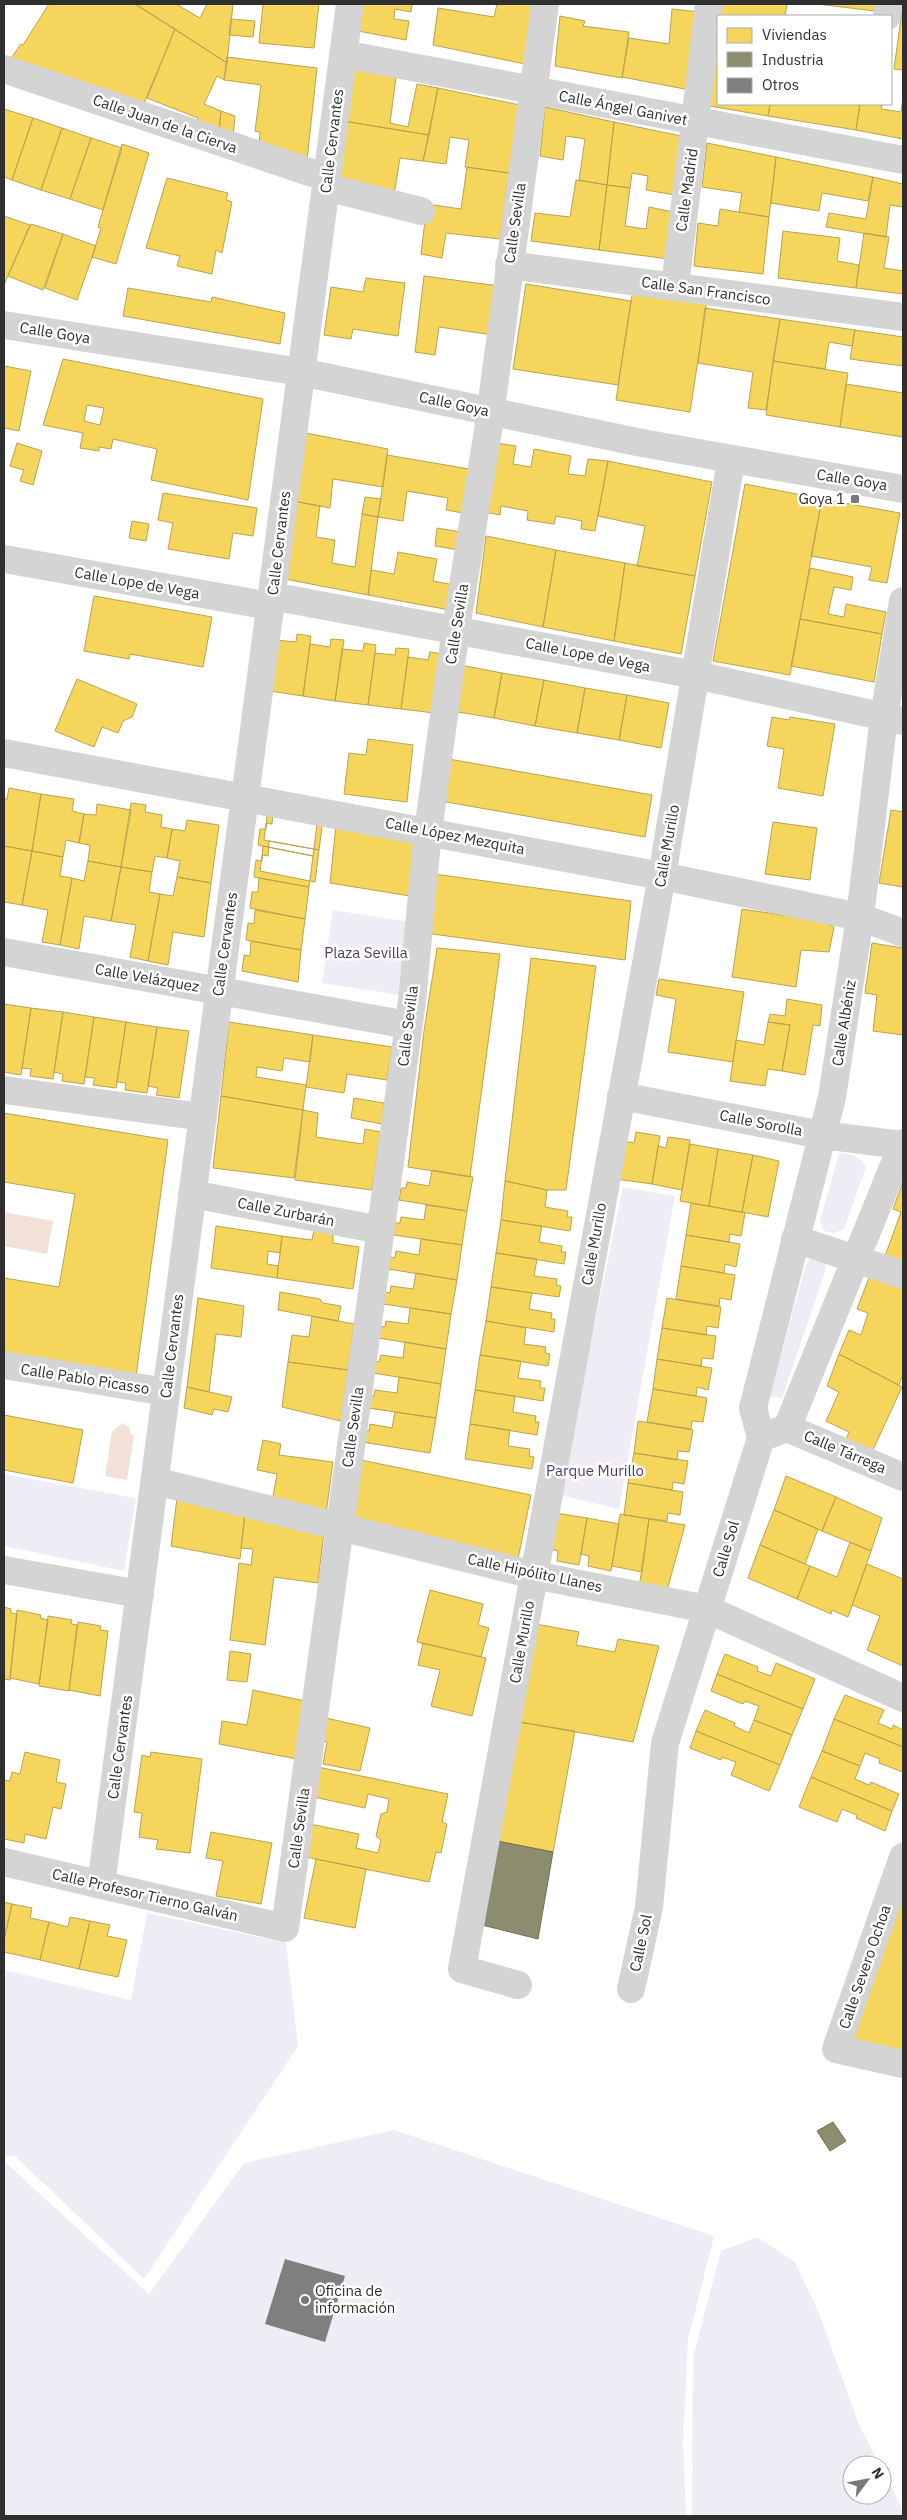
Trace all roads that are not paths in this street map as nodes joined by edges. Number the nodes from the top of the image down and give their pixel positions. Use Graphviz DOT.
graph roads {
  1 [pos="350,4"];
  2 [pos="544,4"];
  3 [pos="709,4"];
  4 [pos="343,54"];
  5 [pos="4,69"];
  6 [pos="533,91"];
  7 [pos="696,122"];
  8 [pos="903,160"];
  9 [pos="326,182"];
  10 [pos="421,211"];
  11 [pos="509,266"];
  12 [pos="675,287"];
  13 [pos="903,318"];
  14 [pos="4,325"];
  15 [pos="301,372"];
  16 [pos="490,412"];
  17 [pos="731,460"];
  18 [pos="903,489"];
  19 [pos="4,559"];
  20 [pos="271,601"];
  21 [pos="903,601"];
  22 [pos="456,629"];
  23 [pos="696,675"];
  24 [pos="894,719"];
  25 [pos="4,753"];
  26 [pos="245,798"];
  27 [pos="428,830"];
  28 [pos="662,876"];
  29 [pos="860,917"];
  30 [pos="903,933"];
  31 [pos="4,952"];
  32 [pos="219,991"];
  33 [pos="408,1025"];
  34 [pos="4,1090"];
  35 [pos="621,1096"];
  36 [pos="203,1117"];
  37 [pos="822,1135"];
  38 [pos="903,1144"];
  39 [pos="192,1194"];
  40 [pos="381,1230"];
  41 [pos="795,1239"];
  42 [pos="858,1258"];
  43 [pos="903,1275"];
  44 [pos="4,1366"];
  45 [pos="166,1392"];
  46 [pos="787,1428"];
  47 [pos="761,1438"];
  48 [pos="903,1477"];
  49 [pos="155,1481"];
  50 [pos="339,1527"];
  51 [pos="4,1570"];
  52 [pos="534,1575"];
  53 [pos="140,1594"];
  54 [pos="707,1609"];
  55 [pos="903,1698"];
  56 [pos="903,1857"];
  57 [pos="4,1862"];
  58 [pos="101,1885"];
  59 [pos="286,1928"];
  60 [pos="518,1985"];
  61 [pos="631,1990"];
  62 [pos="903,2064"];
  1 -- 4 [label="street, Calle Cervantes"];
  2 -- 6 [label="street, Calle Sevilla"];
  3 -- 7 [label="street, Calle Madrid"];
  4 -- 6 [label="street, Calle Ángel Ganivet"];
  4 -- 9 [label="street, Calle Cervantes"];
  5 -- 9 [label="street, Calle Juan de la Cierva"];
  6 -- 7 [label="street, Calle Ángel Ganivet"];
  6 -- 11 [label="street, Calle Sevilla"];
  7 -- 8 [label="street, Calle Ángel Ganivet"];
  7 -- 12 [label="street, Calle Madrid"];
  9 -- 10 [label="street, Calle Juan de la Cierva"];
  9 -- 15 [label="street, Calle Cervantes"];
  11 -- 12 [label="street, Calle San Francisco"];
  11 -- 16 [label="street, Calle Sevilla"];
  12 -- 13 [label="street, Calle San Francisco"];
  14 -- 15 [label="street, Calle Goya"];
  15 -- 16 [label="street, Calle Goya"];
  15 -- 20 [label="street, Calle Cervantes"];
  16 -- 17 [label="street, Calle Goya"];
  16 -- 22 [label="street, Calle Sevilla"];
  17 -- 18 [label="street, Calle Goya"];
  17 -- 23 [label="street, Calle Murillo"];
  19 -- 20 [label="street, Calle Lope de Vega"];
  20 -- 22 [label="street, Calle Lope de Vega"];
  20 -- 26 [label="street, Calle Cervantes"];
  21 -- 24 [label="street, Calle Albéniz"];
  22 -- 23 [label="street, Calle Lope de Vega"];
  22 -- 27 [label="street, Calle Sevilla"];
  23 -- 24 [label="street, Calle Lope de Vega"];
  23 -- 28 [label="street, Calle Murillo"];
  24 -- 29 [label="street, Calle Albéniz"];
  25 -- 26 [label="street, Calle López Mezquita"];
  26 -- 27 [label="street, Calle López Mezquita"];
  26 -- 32 [label="street, Calle Cervantes"];
  27 -- 28 [label="street, Calle López Mezquita"];
  27 -- 33 [label="street, Calle Sevilla"];
  28 -- 29 [label="street, Calle López Mezquita"];
  28 -- 35 [label="street, Calle Murillo"];
  29 -- 30 [label="street, Calle López Mezquita"];
  29 -- 37 [label="street, Calle Albéniz"];
  31 -- 32 [label="street, Calle Velázquez"];
  32 -- 33 [label="street, Calle Velázquez"];
  32 -- 36 [label="street, Calle Cervantes"];
  33 -- 40 [label="street, Calle Sevilla"];
  34 -- 36 [label="street"];
  35 -- 37 [label="street, Calle Sorolla"];
  35 -- 52 [label="street, Calle Murillo"];
  36 -- 39 [label="street, Calle Cervantes"];
  37 -- 38 [label="street, Calle Sorolla"];
  37 -- 41 [label="street, Calle Albéniz"];
  38 -- 42 [label="street"];
  39 -- 40 [label="street, Calle Zurbarán"];
  39 -- 45 [label="street, Calle Cervantes"];
  40 -- 50 [label="street, Calle Sevilla"];
  41 -- 42 [label="street"];
  41 -- 47 [label="street, Calle Albéniz"];
  42 -- 43 [label="street"];
  42 -- 46 [label="street"];
  44 -- 45 [label="street, Calle Pablo Picasso"];
  45 -- 49 [label="street, Calle Cervantes"];
  46 -- 47 [label="street"];
  46 -- 48 [label="street, Calle Tárrega"];
  47 -- 54 [label="street, Calle Sol"];
  49 -- 50 [label="street, Calle Hipólito Llanes"];
  49 -- 53 [label="street, Calle Cervantes"];
  50 -- 52 [label="street, Calle Hipólito Llanes"];
  50 -- 59 [label="street, Calle Sevilla"];
  51 -- 53 [label="street"];
  52 -- 54 [label="street, Calle Hipólito Llanes"];
  52 -- 60 [label="street, Calle Murillo"];
  53 -- 58 [label="street, Calle Cervantes"];
  54 -- 55 [label="street, Calle Hipólito Llanes"];
  54 -- 61 [label="street, Calle Sol"];
  56 -- 62 [label="street, Calle Severo Ochoa"];
  57 -- 58 [label="street, Calle Profesor Tierno Galván"];
  58 -- 59 [label="street, Calle Profesor Tierno Galván"];
}
